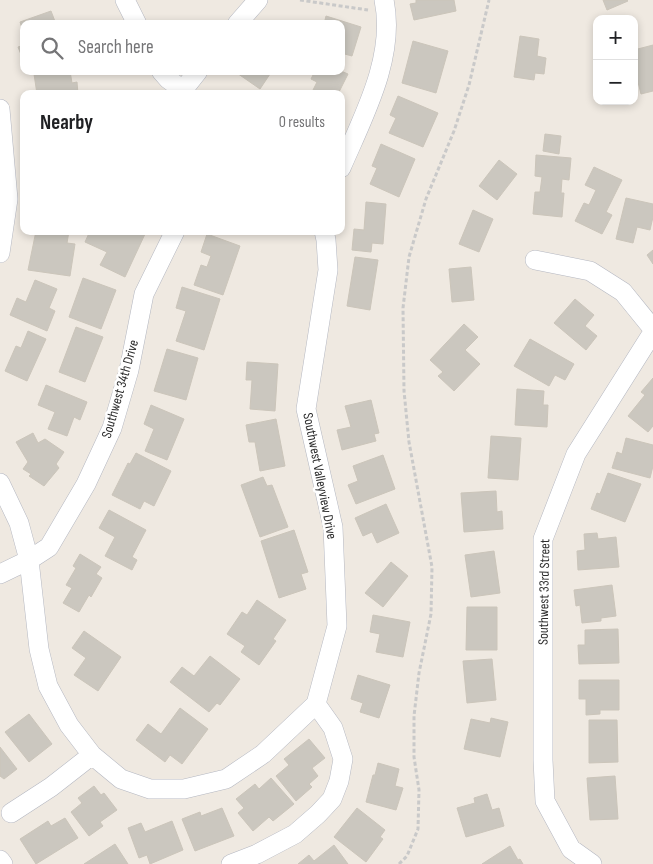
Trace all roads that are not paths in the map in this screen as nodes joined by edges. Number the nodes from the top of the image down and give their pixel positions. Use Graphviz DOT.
graph roads {
  1 [pos="125,0"];
  2 [pos="258,0"];
  3 [pos="385,7"];
  4 [pos="135,20"];
  5 [pos="240,20"];
  6 [pos="164,75"];
  7 [pos="195,75"];
  8 [pos="181,90"];
  9 [pos="184,90"];
  10 [pos="0,109"];
  11 [pos="345,159"];
  12 [pos="11,199"];
  13 [pos="173,235"];
  14 [pos="324,235"];
  15 [pos="0,253"];
  16 [pos="535,260"];
  17 [pos="653,330"];
  18 [pos="0,483"];
  19 [pos="29,560"];
  20 [pos="0,574"];
  21 [pos="316,704"];
  22 [pos="92,755"];
  23 [pos="11,813"];
  24 [pos="0,860"];
  25 [pos="3,864"];
  26 [pos="231,864"];
  27 [pos="592,864"];
  1 -- 4 [label="street"];
  2 -- 5 [label="street"];
  3 -- 11 [label="street"];
  6 -- 8 [label="street"];
  7 -- 9 [label="street"];
  10 -- 12 [label="street"];
  12 -- 15 [label="street"];
  13 -- 19 [label="street, Southwest 34th Drive"];
  14 -- 21 [label="street, Southwest Valleyview Drive"];
  16 -- 17 [label="street"];
  17 -- 27 [label="street, Southwest 33rd Street"];
  18 -- 19 [label="street"];
  19 -- 20 [label="street, Southwest 34th Drive"];
  19 -- 22 [label="street"];
  21 -- 22 [label="street"];
  21 -- 26 [label="street"];
  22 -- 23 [label="street"];
  24 -- 25 [label="street"];
}
